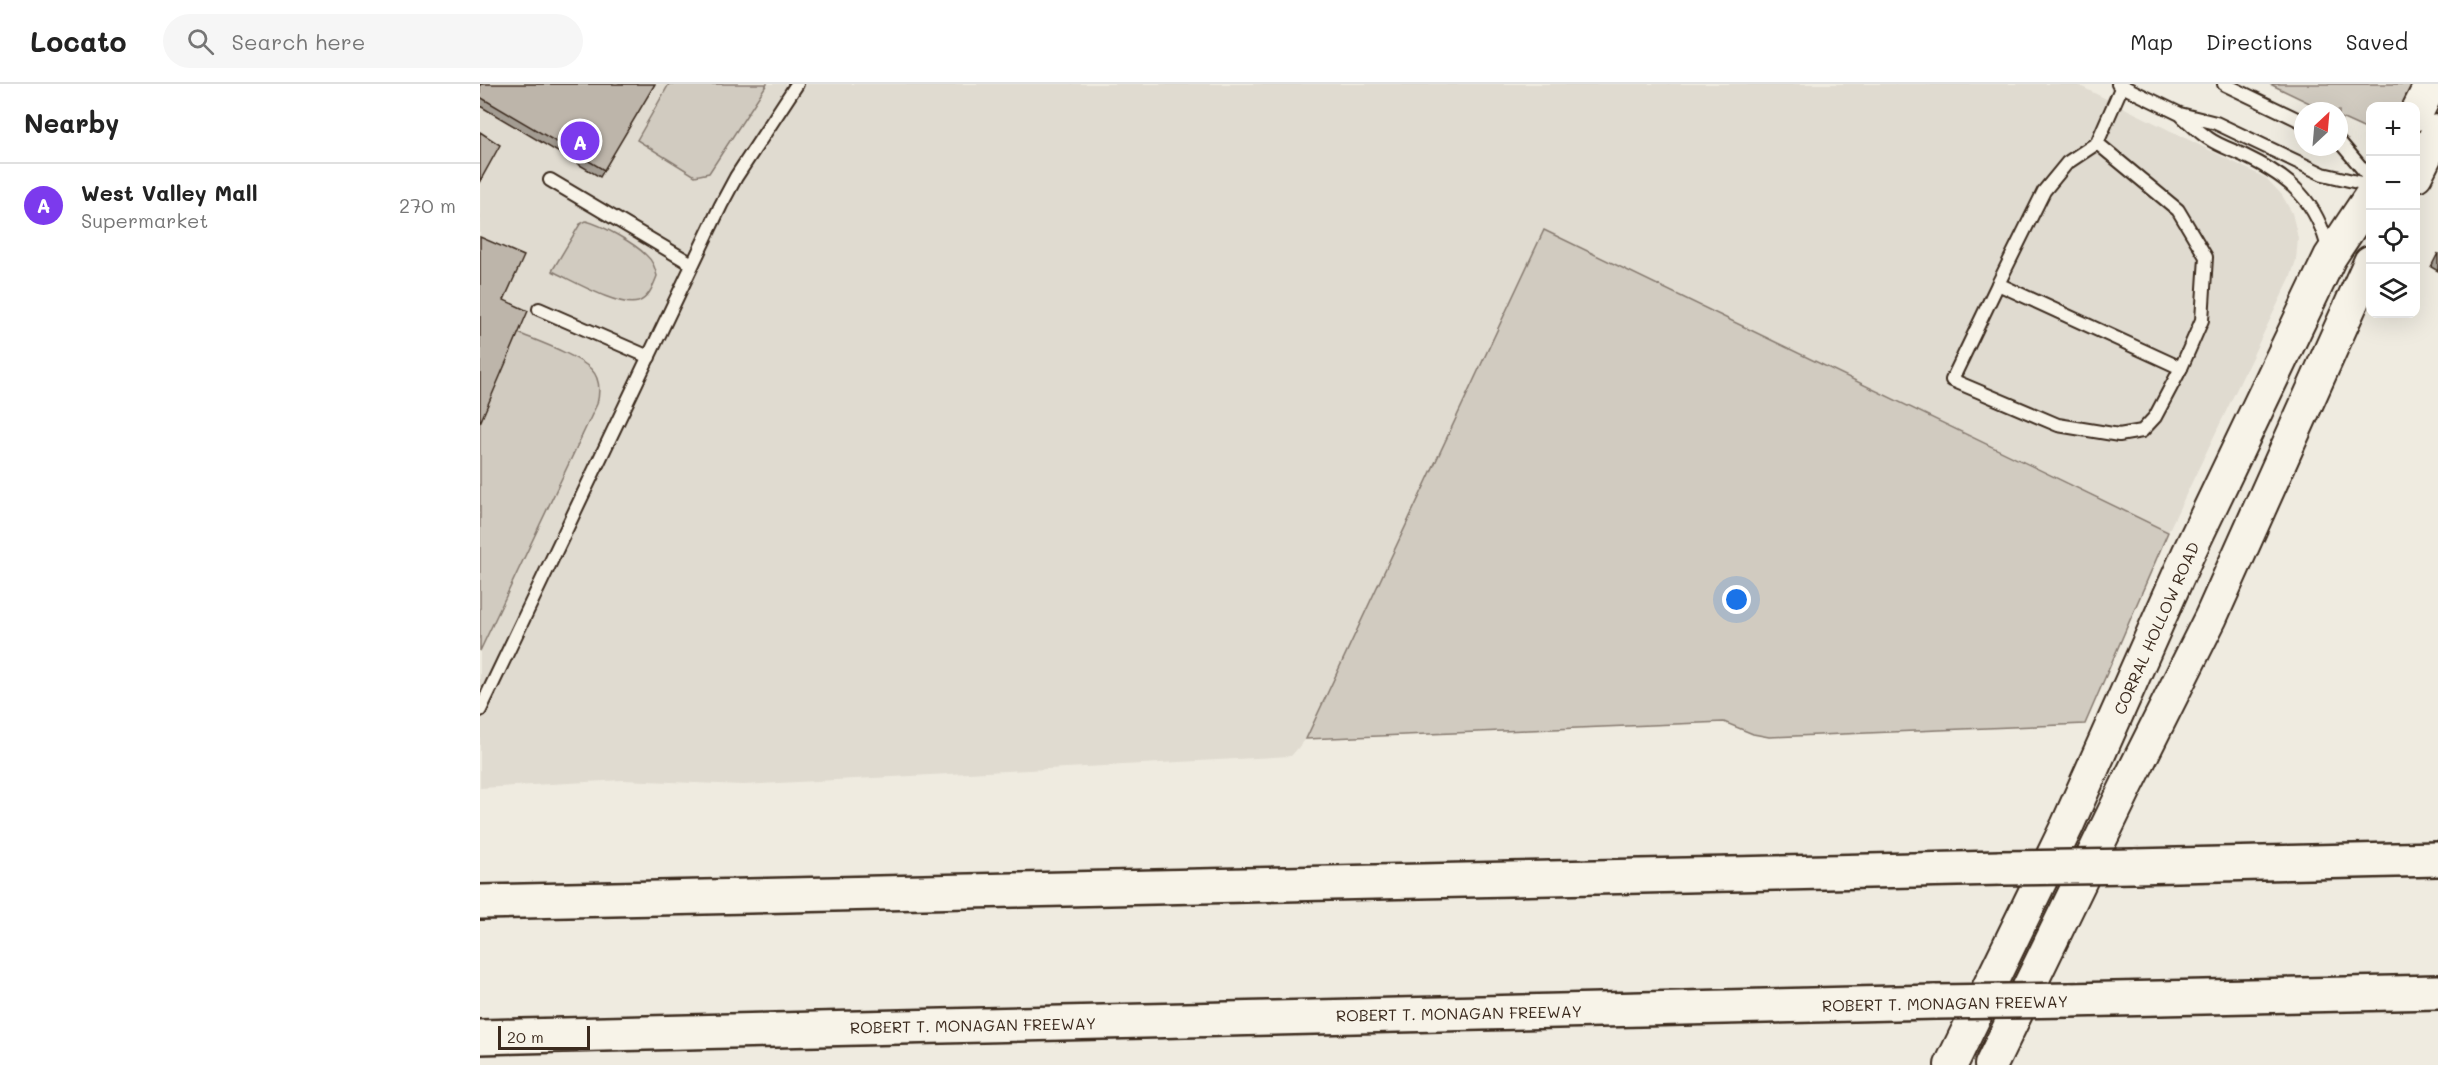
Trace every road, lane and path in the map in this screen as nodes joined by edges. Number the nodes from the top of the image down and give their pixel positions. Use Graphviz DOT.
graph roads {
  1 [pos="797,84"];
  2 [pos="2224,84"];
  3 [pos="2431,84"];
  4 [pos="2120,85"];
  5 [pos="2420,105"];
  6 [pos="2180,114"];
  7 [pos="2294,118"];
  8 [pos="2438,131"];
  9 [pos="2097,143"];
  10 [pos="2348,152"];
  11 [pos="2420,165"];
  12 [pos="2366,173"];
  13 [pos="550,180"];
  14 [pos="2366,184"];
  15 [pos="2366,203"];
  16 [pos="2330,257"];
  17 [pos="692,264"];
  18 [pos="2369,264"];
  19 [pos="1998,284"];
  20 [pos="539,309"];
  21 [pos="649,357"];
  22 [pos="2181,368"];
  23 [pos="480,711"];
  24 [pos="2438,859"];
  25 [pos="480,902"];
  26 [pos="2438,992"];
  27 [pos="480,1037"];
  28 [pos="1951,1065"];
  29 [pos="1991,1065"];
  1 -- 17 [label="lane"];
  2 -- 7 [label="lane"];
  3 -- 5 [label="street"];
  4 -- 6 [label="lane"];
  4 -- 9 [label="lane"];
  6 -- 14 [label="lane"];
  6 -- 16 [label="lane"];
  8 -- 11 [label="street"];
  9 -- 19 [label="lane"];
  9 -- 22 [label="lane"];
  10 -- 12 [label="lane"];
  13 -- 17 [label="lane"];
  15 -- 16 [label="street, CORRAL HOLLOW ROAD"];
  16 -- 28 [label="street, CORRAL HOLLOW ROAD"];
  17 -- 21 [label="lane"];
  18 -- 29 [label="street"];
  19 -- 22 [label="lane"];
  19 -- 22 [label="lane"];
  20 -- 21 [label="lane"];
  21 -- 23 [label="lane"];
  24 -- 25 [label="highway, bridge"];
  26 -- 27 [label="highway, ROBERT T. MONAGAN FREEWAY, bridge"];
}
